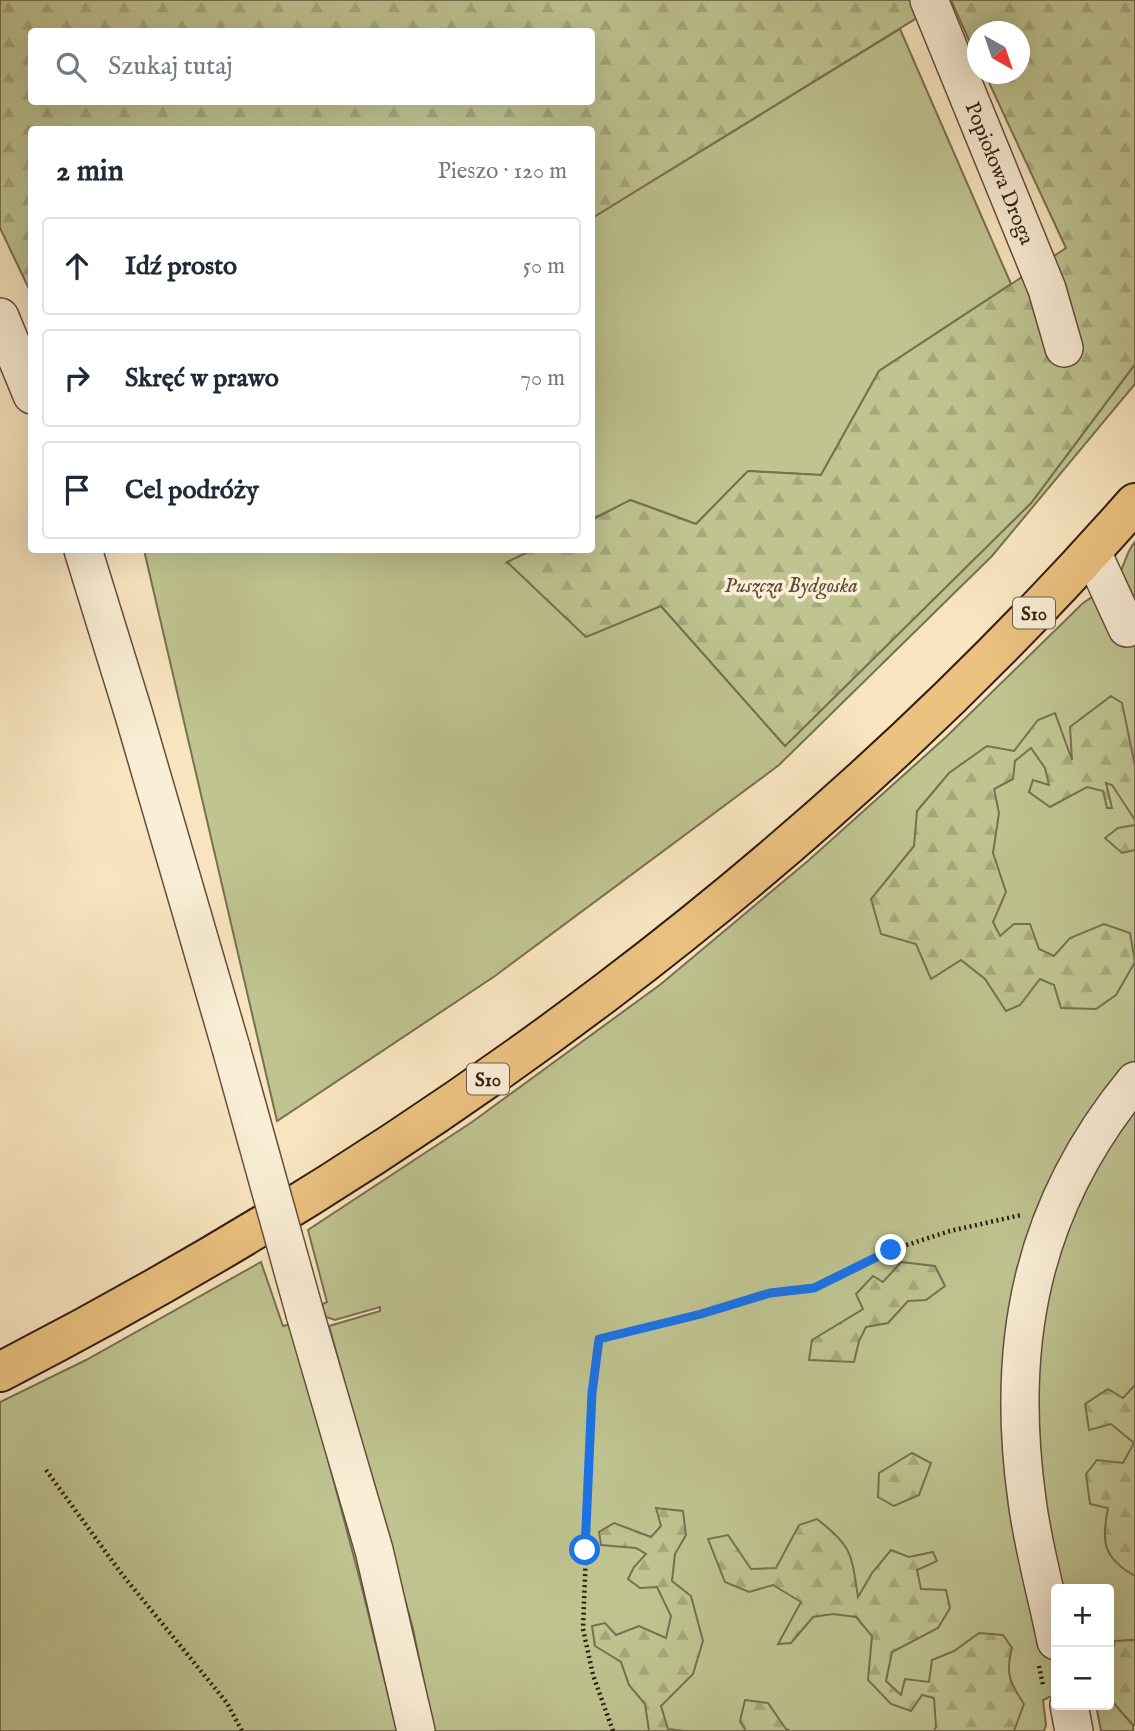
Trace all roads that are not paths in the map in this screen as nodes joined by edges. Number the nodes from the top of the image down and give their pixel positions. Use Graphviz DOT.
graph roads {
  1 [pos="929,0"];
  2 [pos="0,317"];
  3 [pos="1064,348"];
  4 [pos="28,385"];
  5 [pos="1135,503"];
  6 [pos="1092,552"];
  7 [pos="84,553"];
  8 [pos="1127,628"];
  9 [pos="1135,1081"];
  10 [pos="0,1373"];
  11 [pos="1051,1617"];
  12 [pos="1070,1710"];
  13 [pos="416,1731"];
  14 [pos="1074,1731"];
  1 -- 3 [label="street, Popiołowa Droga"];
  2 -- 4 [label="street"];
  5 -- 6 [label="highway, S10"];
  6 -- 8 [label="street"];
  6 -- 10 [label="highway, S10"];
  7 -- 13 [label="street, bridge"];
  9 -- 11 [label="street"];
  12 -- 14 [label="street"];
}
